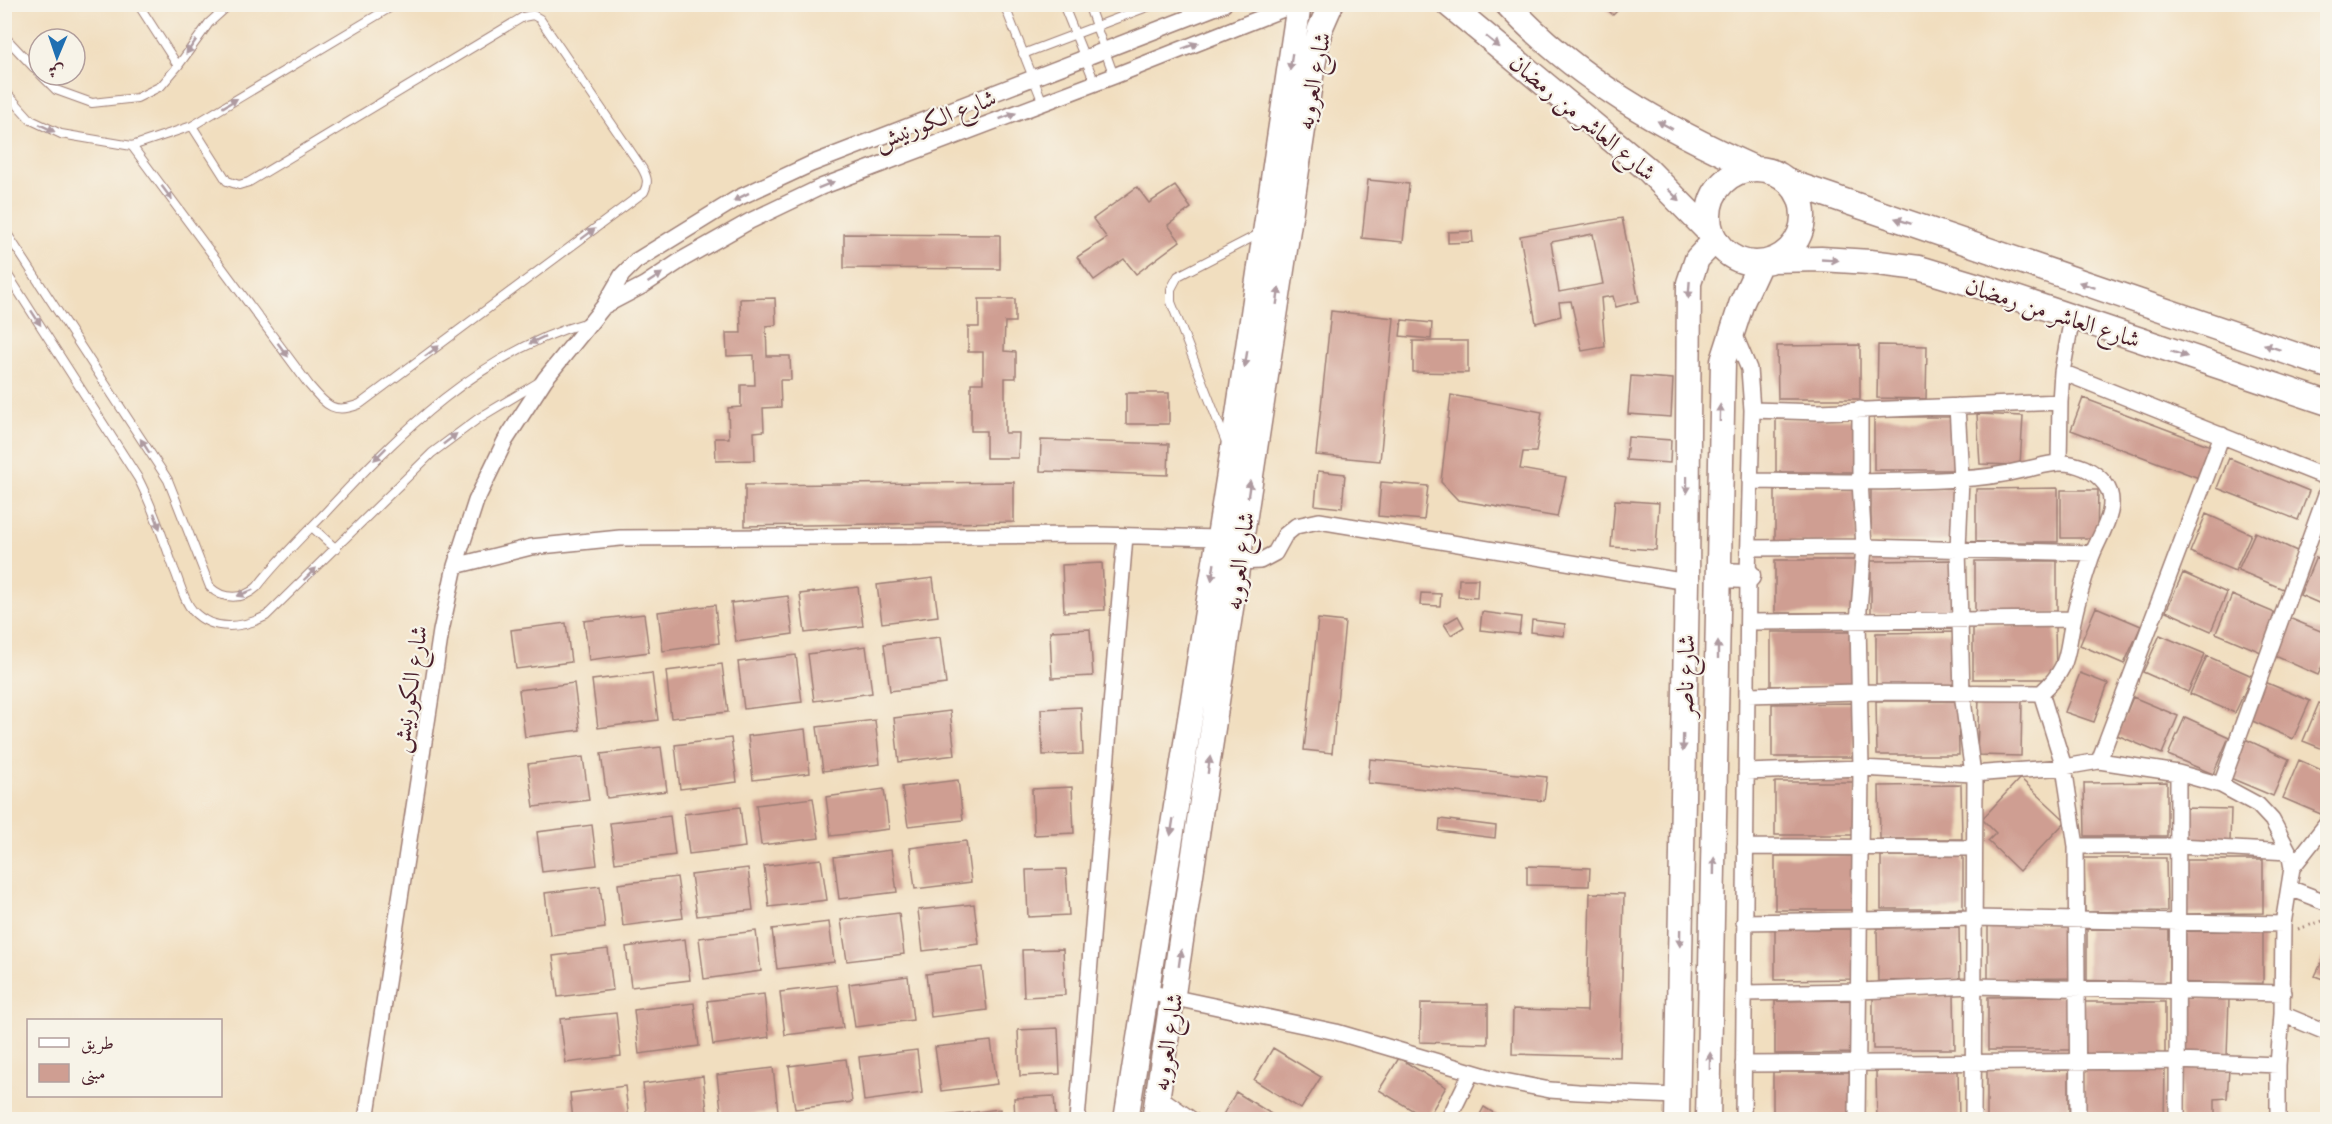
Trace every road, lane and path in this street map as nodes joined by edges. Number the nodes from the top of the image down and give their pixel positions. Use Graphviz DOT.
graph roads {
  1 [pos="138,4"];
  2 [pos="230,4"];
  3 [pos="396,4"];
  4 [pos="1004,4"];
  5 [pos="1063,4"];
  6 [pos="1088,4"];
  7 [pos="1155,4"];
  8 [pos="1224,4"];
  9 [pos="1298,4"];
  10 [pos="1331,4"];
  11 [pos="1448,4"];
  12 [pos="1507,4"];
  13 [pos="1096,26"];
  14 [pos="1075,33"];
  15 [pos="4,36"];
  16 [pos="1106,51"];
  17 [pos="1023,54"];
  18 [pos="1085,59"];
  19 [pos="27,60"];
  20 [pos="178,66"];
  21 [pos="1114,76"];
  22 [pos="1033,80"];
  23 [pos="1095,83"];
  24 [pos="53,87"];
  25 [pos="4,90"];
  26 [pos="1043,103"];
  27 [pos="192,126"];
  28 [pos="132,146"];
  29 [pos="1756,169"];
  30 [pos="1789,182"];
  31 [pos="4,229"];
  32 [pos="1265,231"];
  33 [pos="1713,238"];
  34 [pos="1766,262"];
  35 [pos="4,269"];
  36 [pos="604,306"];
  37 [pos="2072,318"];
  38 [pos="592,320"];
  39 [pos="1733,329"];
  40 [pos="2328,366"];
  41 [pos="2062,372"];
  42 [pos="544,379"];
  43 [pos="2060,402"];
  44 [pos="2328,403"];
  45 [pos="1957,406"];
  46 [pos="1860,409"];
  47 [pos="1752,410"];
  48 [pos="2222,435"];
  49 [pos="1232,455"];
  50 [pos="2059,463"];
  51 [pos="2328,478"];
  52 [pos="1961,479"];
  53 [pos="1750,481"];
  54 [pos="1860,481"];
  55 [pos="2328,489"];
  56 [pos="312,527"];
  57 [pos="1125,536"];
  58 [pos="1218,538"];
  59 [pos="1864,547"];
  60 [pos="336,549"];
  61 [pos="1749,549"];
  62 [pos="1958,549"];
  63 [pos="2092,553"];
  64 [pos="1239,562"];
  65 [pos="455,566"];
  66 [pos="1719,575"];
  67 [pos="1748,576"];
  68 [pos="1687,582"];
  69 [pos="2073,619"];
  70 [pos="1960,620"];
  71 [pos="1748,622"];
  72 [pos="1858,622"];
  73 [pos="1684,690"];
  74 [pos="1858,692"];
  75 [pos="1718,693"];
  76 [pos="1962,693"];
  77 [pos="2041,693"];
  78 [pos="1747,695"];
  79 [pos="2099,761"];
  80 [pos="2064,767"];
  81 [pos="1861,768"];
  82 [pos="1746,772"];
  83 [pos="2178,773"];
  84 [pos="1974,774"];
  85 [pos="2221,785"];
  86 [pos="2328,822"];
  87 [pos="2076,846"];
  88 [pos="2178,846"];
  89 [pos="1859,847"];
  90 [pos="1745,848"];
  91 [pos="1974,848"];
  92 [pos="2289,852"];
  93 [pos="2292,867"];
  94 [pos="2289,888"];
  95 [pos="2328,903"];
  96 [pos="1974,918"];
  97 [pos="2076,920"];
  98 [pos="2328,920"];
  99 [pos="1859,921"];
  100 [pos="2178,921"];
  101 [pos="1744,922"];
  102 [pos="2283,929"];
  103 [pos="1974,986"];
  104 [pos="2077,989"];
  105 [pos="1859,991"];
  106 [pos="2177,991"];
  107 [pos="1147,992"];
  108 [pos="1744,993"];
  109 [pos="2283,993"];
  110 [pos="1174,996"];
  111 [pos="2282,1014"];
  112 [pos="2328,1033"];
  113 [pos="2177,1061"];
  114 [pos="1973,1062"];
  115 [pos="2078,1062"];
  116 [pos="1859,1063"];
  117 [pos="1743,1064"];
  118 [pos="2278,1065"];
  119 [pos="1471,1072"];
  120 [pos="1156,1108"];
  121 [pos="1677,1108"];
  122 [pos="366,1119"];
  123 [pos="1077,1119"];
  124 [pos="1126,1119"];
  125 [pos="1192,1119"];
  126 [pos="1448,1119"];
  127 [pos="1708,1119"];
  128 [pos="1743,1119"];
  129 [pos="1857,1119"];
  130 [pos="1973,1119"];
  131 [pos="2078,1119"];
  132 [pos="2177,1119"];
  133 [pos="2278,1119"];
  1 -- 20 [label="lane"];
  2 -- 20 [label="lane, one-way"];
  27 -- 3 [label="lane, one-way"];
  4 -- 17 [label="lane"];
  5 -- 14 [label="lane"];
  6 -- 13 [label="lane"];
  7 -- 13 [label="lane"];
  8 -- 16 [label="street, شارع الكورنيش"];
  21 -- 9 [label="street, شارع الكورنيش, one-way"];
  9 -- 32 [label="main road, شارع العروبه, one-way"];
  64 -- 10 [label="main road, شارع العروبه, one-way"];
  11 -- 33 [label="main road, شارع العاشر من رمضان, one-way"];
  29 -- 12 [label="main road, شارع العاشر من رمضان, one-way"];
  13 -- 14 [label="lane"];
  13 -- 16 [label="lane"];
  14 -- 17 [label="lane"];
  14 -- 18 [label="lane"];
  15 -- 19 [label="lane"];
  16 -- 18 [label="street, شارع الكورنيش"];
  16 -- 21 [label="lane"];
  17 -- 22 [label="lane"];
  18 -- 22 [label="street, شارع الكورنيش"];
  18 -- 23 [label="lane"];
  20 -- 24 [label="lane"];
  21 -- 23 [label="street, شارع الكورنيش"];
  22 -- 26 [label="lane"];
  22 -- 36 [label="street, شارع الكورنيش, one-way"];
  23 -- 26 [label="street, شارع الكورنيش"];
  25 -- 28 [label="lane, one-way"];
  36 -- 26 [label="street, شارع الكورنيش, one-way"];
  27 -- 28 [label="lane"];
  28 -- 27 [label="lane, one-way"];
  29 -- 30 [label="main road"];
  29 -- 33 [label="main road"];
  30 -- 34 [label="main road"];
  40 -- 30 [label="main road, شارع العاشر من رمضان, one-way"];
  56 -- 31 [label="lane, one-way"];
  32 -- 49 [label="main road, شارع العروبه, one-way"];
  32 -- 49 [label="lane"];
  33 -- 34 [label="main road"];
  33 -- 68 [label="main road, شارع ناصر, one-way"];
  34 -- 37 [label="main road, شارع العاشر من رمضان, one-way"];
  34 -- 39 [label="main road, شارع ناصر"];
  35 -- 60 [label="lane, one-way"];
  36 -- 38 [label="street, شارع الكورنيش"];
  37 -- 41 [label="street"];
  37 -- 44 [label="main road, شارع العاشر من رمضان, one-way"];
  38 -- 42 [label="street, شارع الكورنيش"];
  38 -- 56 [label="lane, one-way"];
  39 -- 47 [label="street"];
  66 -- 39 [label="main road, شارع ناصر, one-way"];
  41 -- 43 [label="street"];
  41 -- 48 [label="street"];
  60 -- 42 [label="lane, one-way"];
  42 -- 65 [label="street, شارع الكورنيش"];
  43 -- 45 [label="street"];
  43 -- 50 [label="street"];
  45 -- 46 [label="street"];
  45 -- 52 [label="street"];
  46 -- 47 [label="street"];
  46 -- 54 [label="street"];
  47 -- 53 [label="street"];
  48 -- 51 [label="street"];
  48 -- 79 [label="street"];
  49 -- 58 [label="main road, شارع العروبه"];
  50 -- 52 [label="street"];
  50 -- 63 [label="street"];
  52 -- 54 [label="street"];
  52 -- 62 [label="street"];
  53 -- 54 [label="street"];
  53 -- 61 [label="street"];
  54 -- 59 [label="street"];
  55 -- 85 [label="street"];
  56 -- 60 [label="lane"];
  57 -- 58 [label="street"];
  57 -- 65 [label="street"];
  57 -- 123 [label="street"];
  58 -- 107 [label="main road, شارع العروبه, one-way"];
  59 -- 61 [label="street"];
  59 -- 62 [label="street"];
  59 -- 72 [label="street"];
  61 -- 67 [label="street"];
  62 -- 63 [label="street"];
  62 -- 70 [label="street"];
  63 -- 69 [label="street"];
  64 -- 68 [label="street"];
  110 -- 64 [label="main road, شارع العروبه, one-way"];
  65 -- 122 [label="street, شارع الكورنيش"];
  66 -- 67 [label="main road"];
  75 -- 66 [label="main road, شارع ناصر, one-way"];
  67 -- 71 [label="street"];
  68 -- 73 [label="main road, شارع ناصر"];
  69 -- 70 [label="street"];
  69 -- 77 [label="street"];
  70 -- 72 [label="street"];
  70 -- 76 [label="street"];
  71 -- 72 [label="street"];
  71 -- 78 [label="street"];
  72 -- 74 [label="street"];
  73 -- 75 [label="main road"];
  73 -- 121 [label="main road, شارع ناصر, one-way"];
  74 -- 76 [label="street"];
  74 -- 78 [label="street"];
  74 -- 81 [label="street"];
  127 -- 75 [label="main road, شارع ناصر, one-way"];
  76 -- 77 [label="street"];
  76 -- 84 [label="street"];
  77 -- 80 [label="street"];
  78 -- 82 [label="street"];
  79 -- 80 [label="street"];
  79 -- 83 [label="street"];
  80 -- 84 [label="street"];
  80 -- 87 [label="street"];
  81 -- 82 [label="street"];
  81 -- 84 [label="street"];
  81 -- 89 [label="street"];
  82 -- 90 [label="street"];
  83 -- 85 [label="street"];
  83 -- 88 [label="street"];
  84 -- 91 [label="street"];
  85 -- 92 [label="street"];
  86 -- 93 [label="street"];
  87 -- 88 [label="street"];
  87 -- 97 [label="street"];
  88 -- 92 [label="street"];
  88 -- 100 [label="street"];
  89 -- 90 [label="street"];
  89 -- 91 [label="street"];
  89 -- 99 [label="street"];
  90 -- 101 [label="street"];
  91 -- 96 [label="street"];
  92 -- 93 [label="street"];
  93 -- 94 [label="street"];
  94 -- 95 [label="street"];
  94 -- 102 [label="street"];
  96 -- 97 [label="street"];
  96 -- 99 [label="street"];
  96 -- 103 [label="street"];
  97 -- 100 [label="street"];
  97 -- 104 [label="street"];
  98 -- 102 [label="path"];
  99 -- 101 [label="street"];
  99 -- 105 [label="street"];
  100 -- 102 [label="street"];
  100 -- 106 [label="street"];
  101 -- 108 [label="street"];
  102 -- 109 [label="street"];
  103 -- 104 [label="street"];
  103 -- 105 [label="street"];
  103 -- 114 [label="street"];
  104 -- 106 [label="street"];
  104 -- 115 [label="street"];
  105 -- 108 [label="street"];
  105 -- 116 [label="street"];
  106 -- 109 [label="street"];
  106 -- 113 [label="street"];
  107 -- 110 [label="street"];
  107 -- 124 [label="main road, شارع العروبه"];
  108 -- 117 [label="street"];
  109 -- 111 [label="street"];
  110 -- 119 [label="street"];
  110 -- 120 [label="main road, شارع العروبه"];
  111 -- 112 [label="street"];
  111 -- 118 [label="street"];
  113 -- 115 [label="street"];
  113 -- 118 [label="street"];
  113 -- 132 [label="street"];
  114 -- 115 [label="street"];
  114 -- 116 [label="street"];
  114 -- 130 [label="street"];
  115 -- 131 [label="street"];
  116 -- 117 [label="street"];
  116 -- 129 [label="street"];
  117 -- 128 [label="street"];
  118 -- 133 [label="street"];
  119 -- 121 [label="street"];
  119 -- 126 [label="street"];
  120 -- 125 [label="street"];
}
